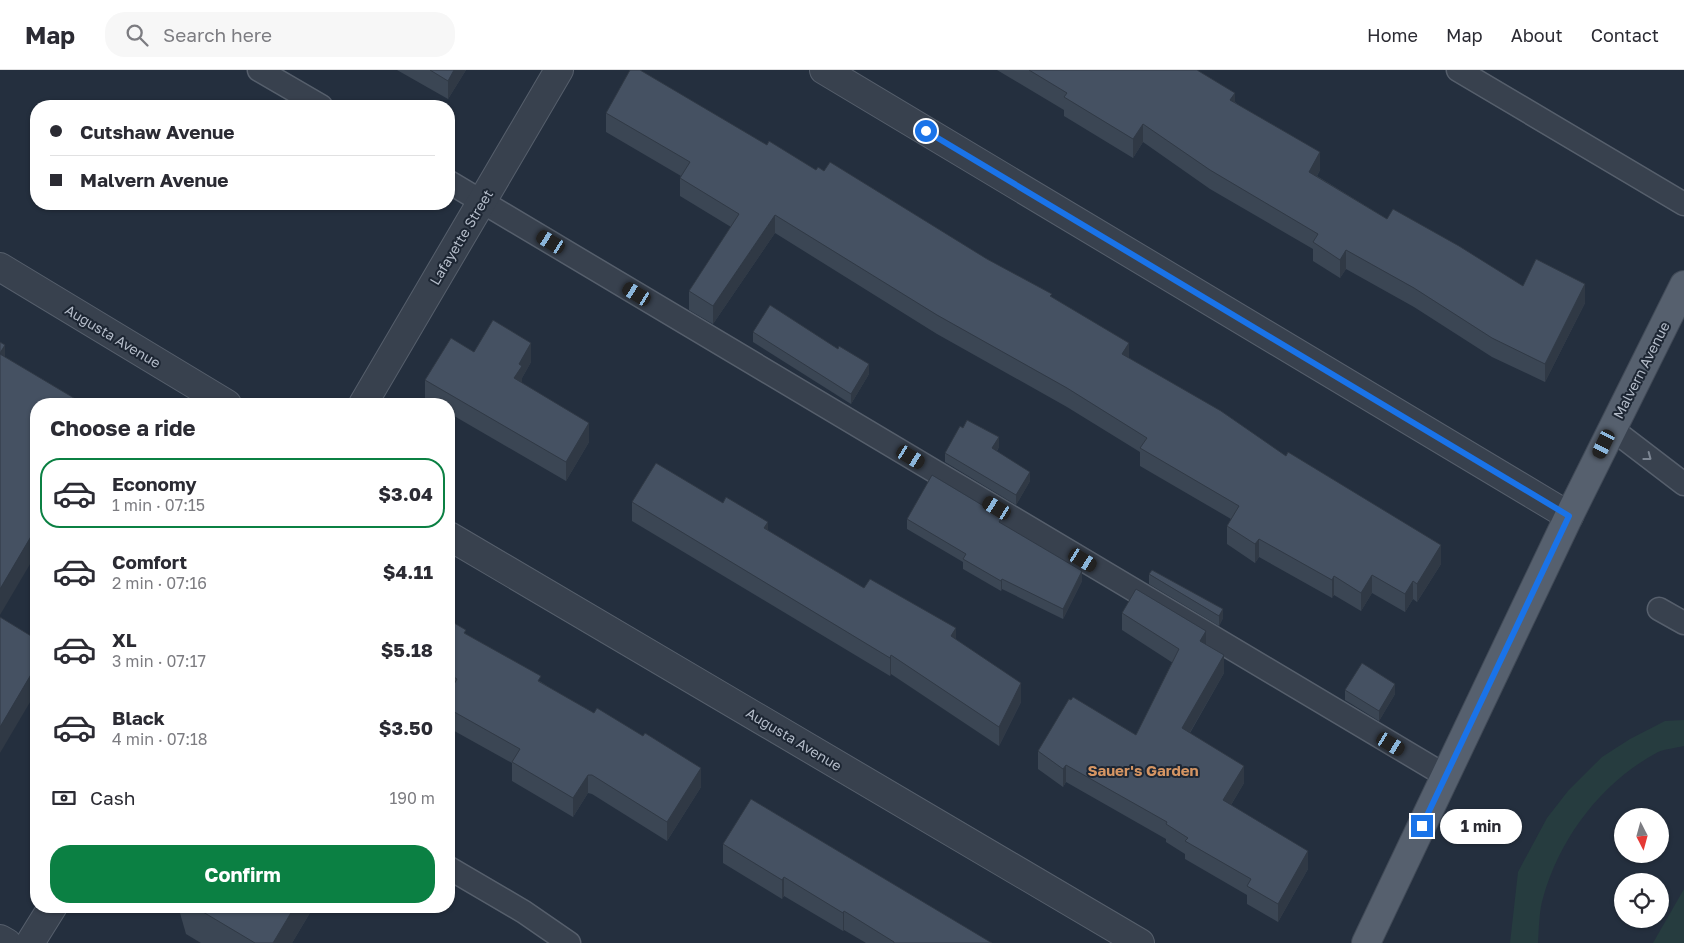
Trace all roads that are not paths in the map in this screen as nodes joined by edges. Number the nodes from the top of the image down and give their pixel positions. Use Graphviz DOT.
graph roads {
  1 [pos="259,70"];
  2 [pos="559,70"];
  3 [pos="824,70"];
  4 [pos="1458,70"];
  5 [pos="311,100"];
  6 [pos="455,185"];
  7 [pos="483,201"];
  8 [pos="1684,204"];
  9 [pos="0,268"];
  10 [pos="1684,285"];
  11 [pos="217,398"];
  12 [pos="366,398"];
  13 [pos="1612,430"];
  14 [pos="1684,484"];
  15 [pos="1569,516"];
  16 [pos="455,540"];
  17 [pos="1659,609"];
  18 [pos="1684,623"];
  19 [pos="1446,776"];
  20 [pos="455,872"];
  21 [pos="49,913"];
  22 [pos="0,939"];
  23 [pos="7,943"];
  24 [pos="30,943"];
  25 [pos="569,943"];
  26 [pos="1140,943"];
  27 [pos="1366,943"];
  1 -- 5 [label="lane"];
  2 -- 7 [label="street, Lafayette Street"];
  3 -- 15 [label="street"];
  4 -- 8 [label="lane"];
  6 -- 7 [label="lane"];
  7 -- 12 [label="street, Lafayette Street"];
  7 -- 19 [label="lane"];
  9 -- 11 [label="street, Augusta Avenue"];
  10 -- 13 [label="main road, Malvern Avenue"];
  13 -- 14 [label="lane, one-way"];
  13 -- 15 [label="main road, Malvern Avenue"];
  15 -- 19 [label="main road, Malvern Avenue"];
  16 -- 26 [label="street, Augusta Avenue"];
  17 -- 18 [label="lane"];
  19 -- 27 [label="main road, Malvern Avenue"];
  20 -- 25 [label="lane"];
  21 -- 24 [label="street"];
  22 -- 23 [label="street"];
}
